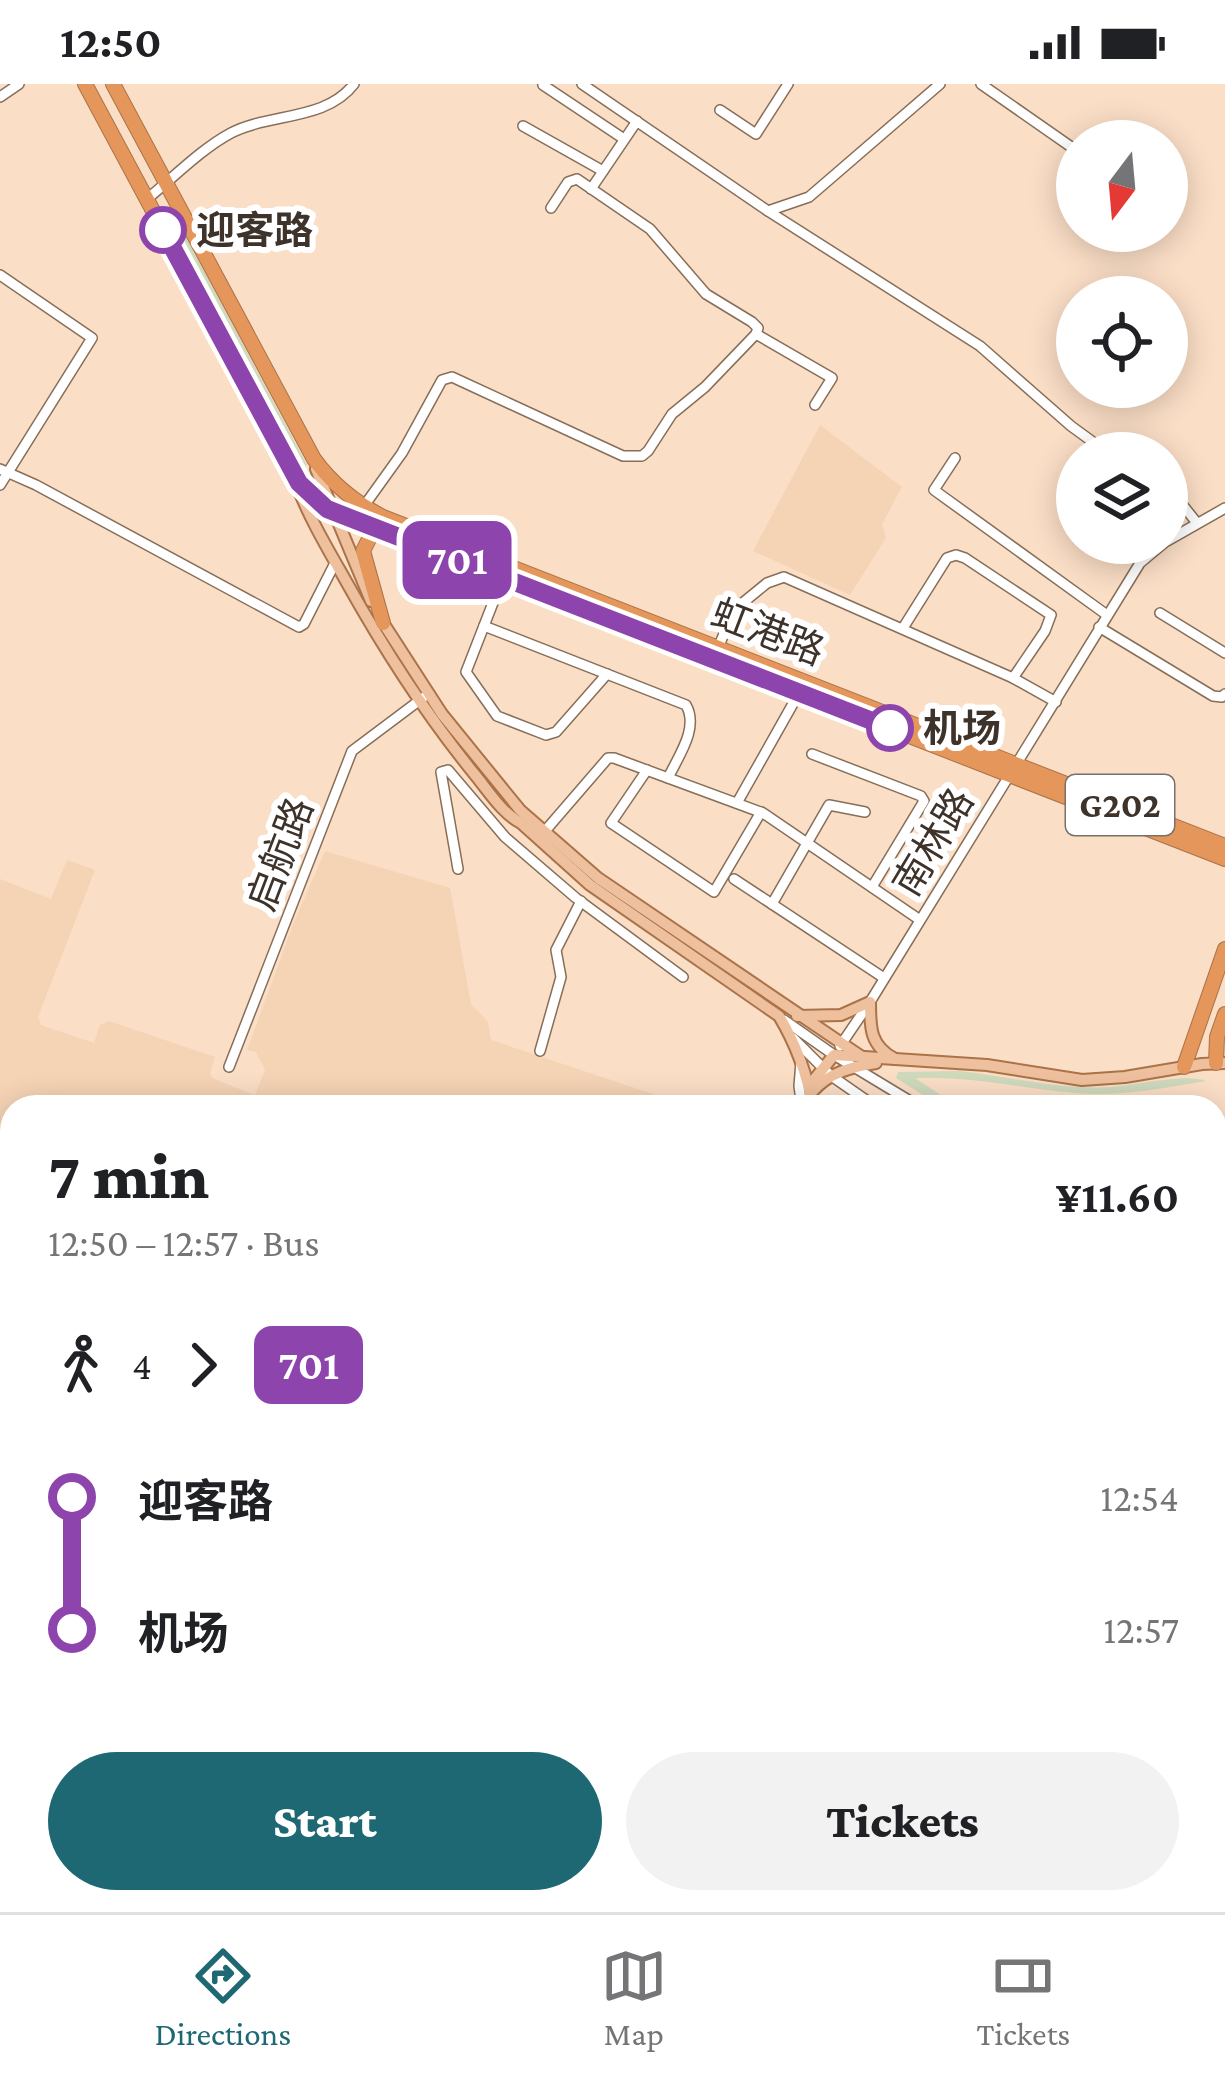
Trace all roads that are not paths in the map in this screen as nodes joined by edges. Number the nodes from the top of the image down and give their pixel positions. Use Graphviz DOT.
graph roads {
  1 [pos="19,84"];
  2 [pos="85,84"];
  3 [pos="113,84"];
  4 [pos="354,84"];
  5 [pos="582,84"];
  6 [pos="788,84"];
  7 [pos="940,84"];
  8 [pos="981,84"];
  9 [pos="543,85"];
  10 [pos="0,97"];
  11 [pos="720,110"];
  12 [pos="637,121"];
  13 [pos="524,126"];
  14 [pos="1056,136"];
  15 [pos="624,139"];
  16 [pos="603,171"];
  17 [pos="166,184"];
  18 [pos="591,189"];
  19 [pos="147,200"];
  20 [pos="551,208"];
  21 [pos="768,211"];
  22 [pos="0,275"];
  23 [pos="756,334"];
  24 [pos="814,405"];
  25 [pos="1079,432"];
  26 [pos="308,449"];
  27 [pos="956,458"];
  28 [pos="290,466"];
  29 [pos="4,470"];
  30 [pos="0,485"];
  31 [pos="364,506"];
  32 [pos="1225,508"];
  33 [pos="334,512"];
  34 [pos="1188,512"];
  35 [pos="1197,523"];
  36 [pos="1188,529"];
  37 [pos="386,532"];
  38 [pos="335,563"];
  39 [pos="1139,564"];
  40 [pos="503,578"];
  41 [pos="1160,613"];
  42 [pos="1107,615"];
  43 [pos="383,623"];
  44 [pos="484,626"];
  45 [pos="1099,627"];
  46 [pos="903,628"];
  47 [pos="718,648"];
  48 [pos="1225,653"];
  49 [pos="607,674"];
  50 [pos="1013,678"];
  51 [pos="799,693"];
  52 [pos="1225,694"];
  53 [pos="424,698"];
  54 [pos="1056,701"];
  55 [pos="812,754"];
  56 [pos="1012,769"];
  57 [pos="646,770"];
  58 [pos="668,778"];
  59 [pos="737,803"];
  60 [pos="761,812"];
  61 [pos="865,812"];
  62 [pos="521,823"];
  63 [pos="545,831"];
  64 [pos="506,837"];
  65 [pos="806,840"];
  66 [pos="1225,846"];
  67 [pos="1225,859"];
  68 [pos="458,869"];
  69 [pos="734,879"];
  70 [pos="872,887"];
  71 [pos="581,901"];
  72 [pos="772,904"];
  73 [pos="920,920"];
  74 [pos="1225,950"];
  75 [pos="683,977"];
  76 [pos="884,978"];
  77 [pos="870,1002"];
  78 [pos="1225,1014"];
  79 [pos="779,1016"];
  80 [pos="797,1016"];
  81 [pos="790,1034"];
  82 [pos="837,1050"];
  83 [pos="540,1051"];
  84 [pos="898,1060"];
  85 [pos="858,1062"];
  86 [pos="800,1063"];
  87 [pos="1220,1063"];
  88 [pos="229,1067"];
  89 [pos="1184,1067"];
  90 [pos="827,1072"];
  91 [pos="809,1089"];
  92 [pos="800,1095"];
  93 [pos="810,1095"];
  94 [pos="860,1095"];
  95 [pos="903,1095"];
  1 -- 10 [label="street"];
  2 -- 19 [label="highway, G202"];
  3 -- 17 [label="highway, G202"];
  4 -- 17 [label="street"];
  5 -- 12 [label="street"];
  6 -- 11 [label="street"];
  7 -- 21 [label="street"];
  8 -- 14 [label="street"];
  9 -- 15 [label="street"];
  12 -- 15 [label="street"];
  12 -- 21 [label="street"];
  13 -- 16 [label="street"];
  15 -- 16 [label="street"];
  16 -- 18 [label="street"];
  17 -- 19 [label="street"];
  17 -- 26 [label="highway, G202"];
  18 -- 20 [label="street"];
  18 -- 23 [label="street"];
  19 -- 28 [label="highway, G202"];
  21 -- 25 [label="street"];
  22 -- 29 [label="street"];
  23 -- 24 [label="street"];
  23 -- 31 [label="street"];
  26 -- 31 [label="highway, 虹港路 / G202"];
  26 -- 33 [label="main road"];
  27 -- 42 [label="street"];
  28 -- 33 [label="highway, 虹港路 / G202"];
  28 -- 38 [label="main road"];
  29 -- 30 [label="street"];
  29 -- 38 [label="street"];
  31 -- 47 [label="highway, 虹港路 / G202"];
  32 -- 35 [label="street, 南林路"];
  33 -- 37 [label="highway, 虹港路 / G202"];
  33 -- 43 [label="main road"];
  34 -- 35 [label="street"];
  35 -- 36 [label="street, 南林路"];
  37 -- 40 [label="highway, 虹港路 / G202"];
  37 -- 43 [label="highway"];
  38 -- 53 [label="main road"];
  39 -- 42 [label="street, 南林路"];
  40 -- 44 [label="street"];
  40 -- 51 [label="highway, 虹港路 / G202"];
  41 -- 48 [label="street"];
  42 -- 45 [label="street, 南林路"];
  43 -- 53 [label="main road"];
  44 -- 49 [label="street"];
  44 -- 49 [label="street"];
  45 -- 52 [label="street"];
  45 -- 54 [label="street, 南林路"];
  46 -- 47 [label="street"];
  46 -- 50 [label="street"];
  46 -- 50 [label="street"];
  47 -- 56 [label="highway, 虹港路 / G202"];
  49 -- 58 [label="street"];
  50 -- 54 [label="street"];
  51 -- 56 [label="highway, 虹港路 / G202"];
  51 -- 59 [label="street"];
  53 -- 62 [label="main road"];
  53 -- 63 [label="main road"];
  53 -- 88 [label="street, 启航路"];
  54 -- 56 [label="street, 南林路"];
  55 -- 70 [label="street"];
  56 -- 66 [label="highway, 虹港路 / G202"];
  56 -- 67 [label="highway, 虹港路 / G202"];
  56 -- 73 [label="street, 南林路"];
  57 -- 58 [label="street"];
  57 -- 60 [label="street"];
  57 -- 63 [label="street"];
  58 -- 59 [label="street"];
  59 -- 60 [label="street"];
  60 -- 65 [label="street"];
  61 -- 65 [label="street"];
  62 -- 64 [label="street"];
  62 -- 79 [label="main road"];
  63 -- 80 [label="main road"];
  64 -- 68 [label="street"];
  64 -- 71 [label="street"];
  65 -- 70 [label="street"];
  65 -- 72 [label="street"];
  69 -- 72 [label="street"];
  70 -- 73 [label="street"];
  71 -- 75 [label="street"];
  71 -- 83 [label="street"];
  72 -- 76 [label="street"];
  73 -- 76 [label="street, 南林路"];
  74 -- 89 [label="highway"];
  76 -- 77 [label="street, 南林路"];
  77 -- 80 [label="main road"];
  77 -- 82 [label="street, 南林路"];
  77 -- 84 [label="main road"];
  78 -- 87 [label="highway"];
  79 -- 81 [label="main road"];
  79 -- 82 [label="street"];
  80 -- 82 [label="main road"];
  81 -- 86 [label="main road"];
  81 -- 90 [label="street"];
  82 -- 85 [label="main road"];
  82 -- 90 [label="main road"];
  84 -- 85 [label="main road"];
  84 -- 89 [label="main road"];
  85 -- 90 [label="main road"];
  85 -- 95 [label="street"];
  86 -- 91 [label="main road"];
  86 -- 92 [label="street"];
  87 -- 89 [label="main road"];
  90 -- 91 [label="main road"];
  90 -- 94 [label="street"];
  91 -- 93 [label="main road"];
}
